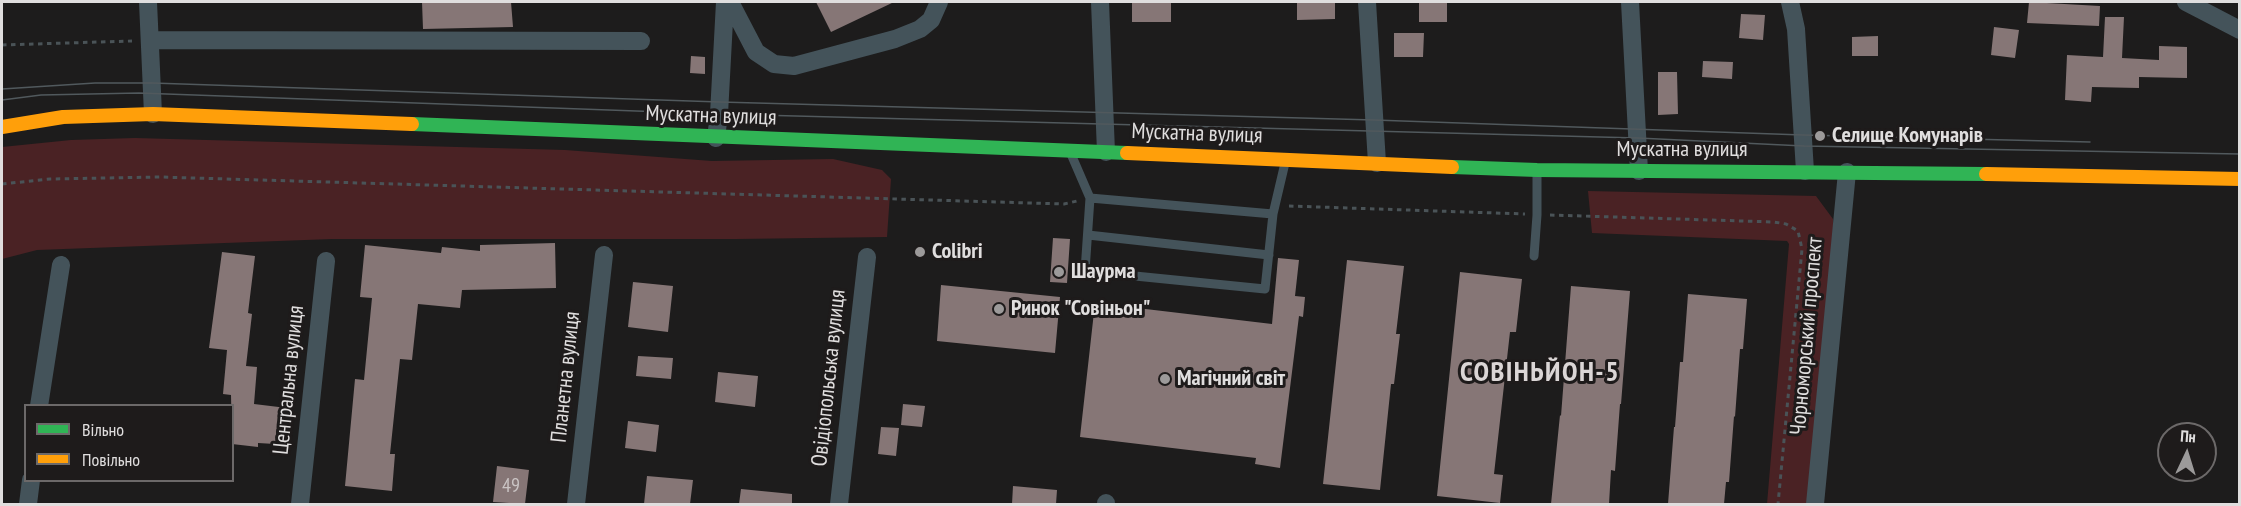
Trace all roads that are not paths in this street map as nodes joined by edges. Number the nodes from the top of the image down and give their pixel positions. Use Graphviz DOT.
graph roads {
  1 [pos="148,2"];
  2 [pos="725,2"];
  3 [pos="730,2"];
  4 [pos="939,2"];
  5 [pos="1100,2"];
  6 [pos="1367,2"];
  7 [pos="1630,2"];
  8 [pos="1790,2"];
  9 [pos="2186,2"];
  10 [pos="2240,30"];
  11 [pos="150,40"];
  12 [pos="641,41"];
  13 [pos="153,114"];
  14 [pos="2,127"];
  15 [pos="716,138"];
  16 [pos="1070,152"];
  17 [pos="1106,152"];
  18 [pos="1286,159"];
  19 [pos="1377,163"];
  20 [pos="1537,170"];
  21 [pos="1639,171"];
  22 [pos="1805,171"];
  23 [pos="1847,171"];
  24 [pos="2240,179"];
  25 [pos="1090,198"];
  26 [pos="1274,210"];
  27 [pos="1088,235"];
  28 [pos="604,255"];
  29 [pos="1269,255"];
  30 [pos="1534,256"];
  31 [pos="867,257"];
  32 [pos="326,261"];
  33 [pos="61,265"];
  34 [pos="39,404"];
  35 [pos="31,482"];
  36 [pos="28,504"];
  37 [pos="300,504"];
  38 [pos="576,504"];
  39 [pos="839,504"];
  40 [pos="1815,504"];
  1 -- 11 [label="street"];
  2 -- 15 [label="street"];
  3 -- 4 [label="street"];
  5 -- 17 [label="street"];
  6 -- 19 [label="street"];
  7 -- 21 [label="street"];
  8 -- 22 [label="street"];
  9 -- 10 [label="street"];
  11 -- 12 [label="street"];
  11 -- 13 [label="street"];
  13 -- 14 [label="street, Мускатна вулиця"];
  13 -- 15 [label="street, Мускатна вулиця"];
  15 -- 16 [label="street, Мускатна вулиця"];
  16 -- 17 [label="street, Мускатна вулиця"];
  16 -- 25 [label="lane"];
  17 -- 18 [label="street, Мускатна вулиця"];
  18 -- 19 [label="street, Мускатна вулиця"];
  18 -- 26 [label="lane"];
  19 -- 20 [label="street, Мускатна вулиця"];
  20 -- 21 [label="street, Мускатна вулиця"];
  20 -- 30 [label="lane"];
  21 -- 22 [label="street, Мускатна вулиця"];
  22 -- 23 [label="street, Мускатна вулиця"];
  23 -- 24 [label="street, Мускатна вулиця"];
  23 -- 40 [label="street, Чорноморський проспект"];
  25 -- 26 [label="lane"];
  25 -- 27 [label="lane"];
  26 -- 29 [label="lane"];
  27 -- 29 [label="lane"];
  27 -- 29 [label="lane"];
  28 -- 38 [label="street, Планетна вулиця"];
  31 -- 39 [label="street, Овідіопольська вулиця"];
  32 -- 37 [label="street, Центральна вулиця"];
  33 -- 34 [label="street"];
  35 -- 36 [label="street"];
}
